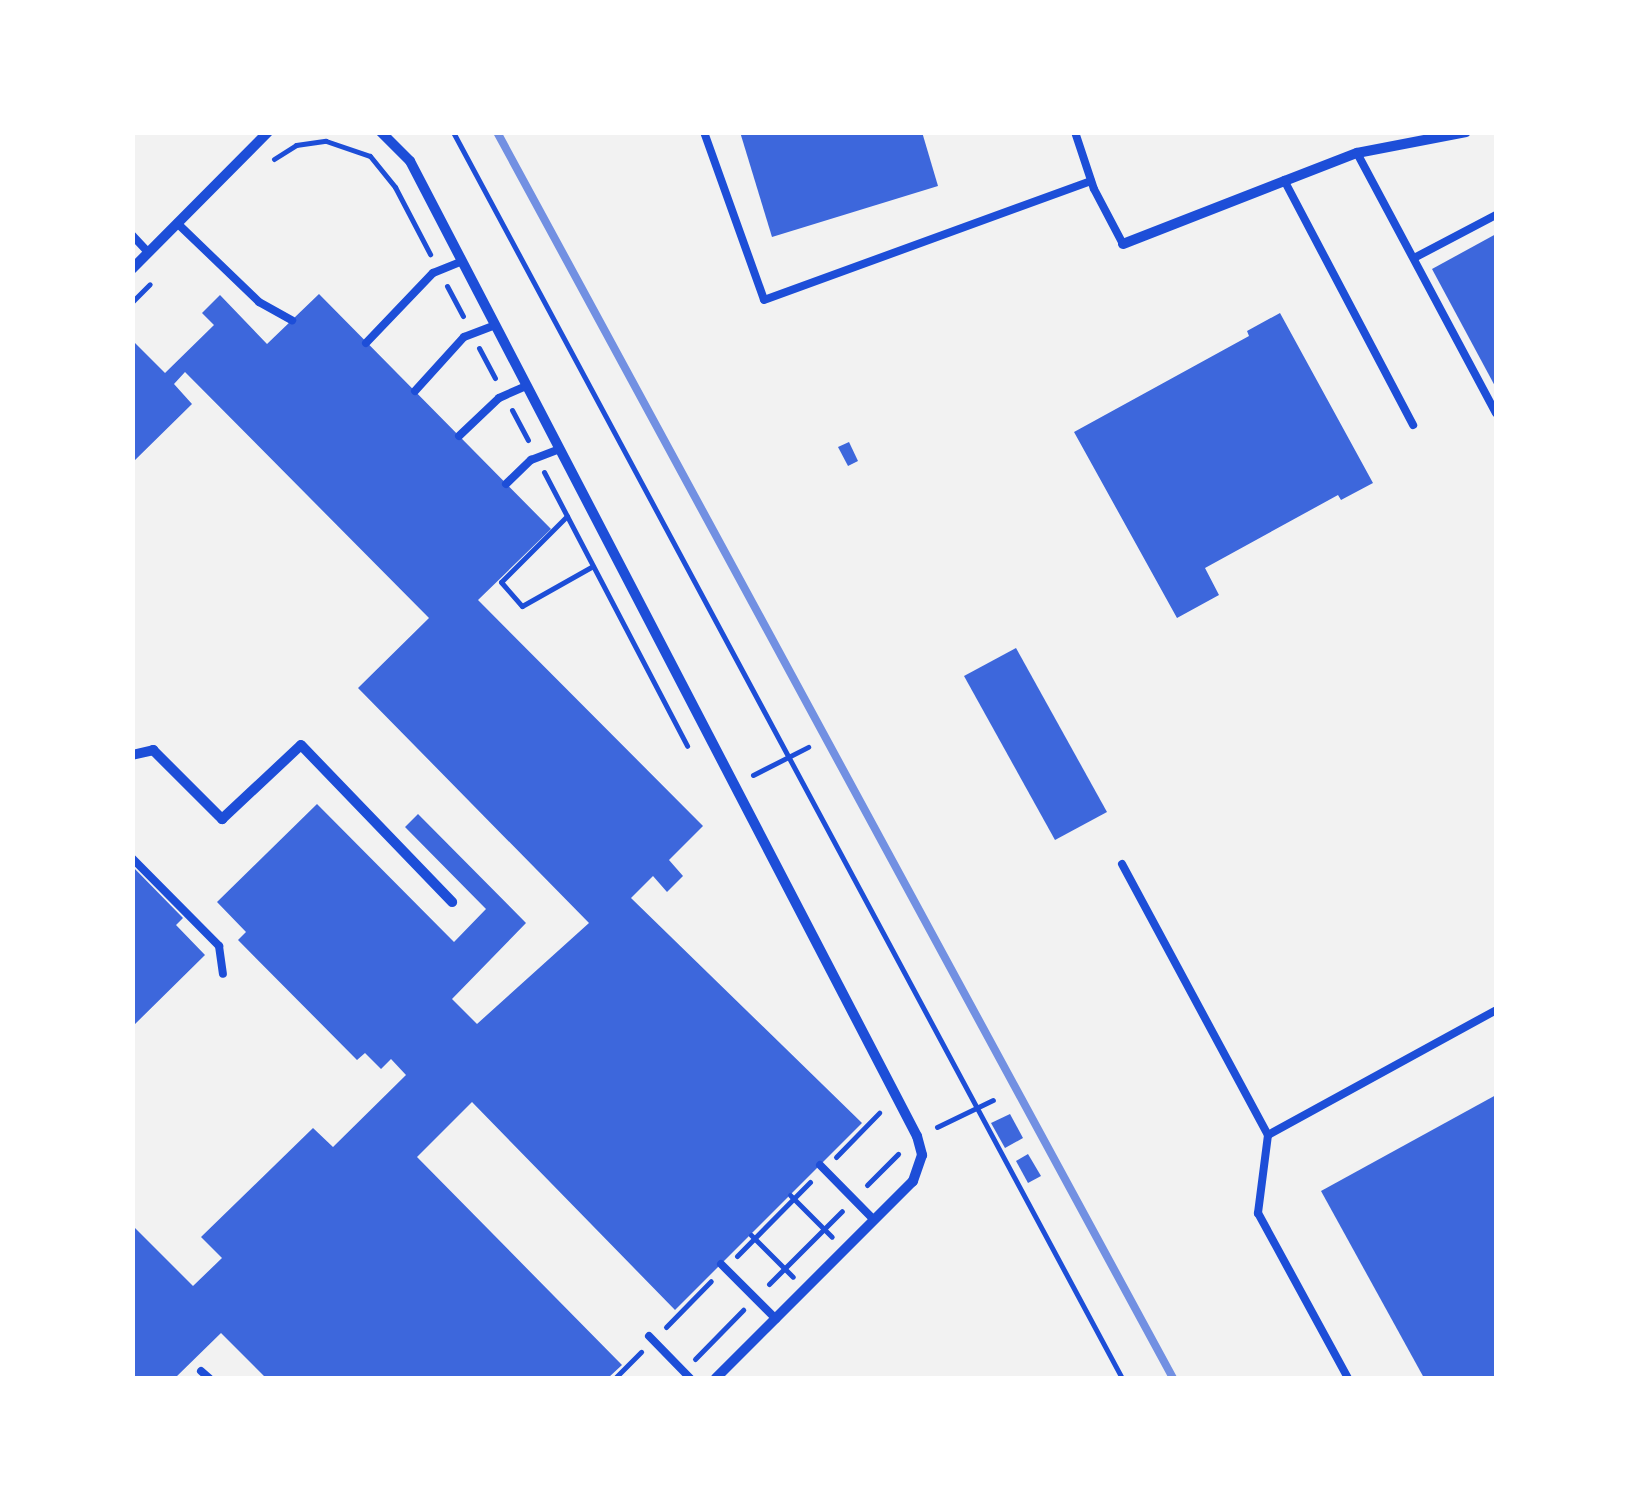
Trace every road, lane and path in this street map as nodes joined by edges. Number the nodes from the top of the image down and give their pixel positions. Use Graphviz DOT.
graph roads {
  1 [pos="268,132"];
  2 [pos="381,132"];
  3 [pos="453,132"];
  4 [pos="704,132"];
  5 [pos="1075,132"];
  6 [pos="1466,132"];
  7 [pos="1422,137"];
  8 [pos="1358,153"];
  9 [pos="264,168"];
  10 [pos="1284,180"];
  11 [pos="1092,182"];
  12 [pos="1496,215"];
  13 [pos="177,222"];
  14 [pos="132,235"];
  15 [pos="1123,244"];
  16 [pos="148,252"];
  17 [pos="1414,258"];
  18 [pos="462,261"];
  19 [pos="132,268"];
  20 [pos="439,270"];
  21 [pos="157,277"];
  22 [pos="132,302"];
  23 [pos="292,320"];
  24 [pos="495,325"];
  25 [pos="472,334"];
  26 [pos="366,343"];
  27 [pos="526,386"];
  28 [pos="415,391"];
  29 [pos="504,395"];
  30 [pos="1496,414"];
  31 [pos="1413,425"];
  32 [pos="459,436"];
  33 [pos="559,449"];
  34 [pos="537,458"];
  35 [pos="506,484"];
  36 [pos="567,516"];
  37 [pos="615,555"];
  38 [pos="593,566"];
  39 [pos="808,747"];
  40 [pos="690,752"];
  41 [pos="132,755"];
  42 [pos="787,758"];
  43 [pos="737,784"];
  44 [pos="132,858"];
  45 [pos="1122,864"];
  46 [pos="452,902"];
  47 [pos="222,974"];
  48 [pos="1496,1010"];
  49 [pos="870,1096"];
  50 [pos="993,1100"];
  51 [pos="974,1109"];
  52 [pos="880,1113"];
  53 [pos="886,1126"];
  54 [pos="1268,1135"];
  55 [pos="918,1136"];
  56 [pos="893,1140"];
  57 [pos="821,1167"];
  58 [pos="792,1197"];
  59 [pos="853,1200"];
  60 [pos="874,1220"];
  61 [pos="824,1229"];
  62 [pos="752,1237"];
  63 [pos="846,1249"];
  64 [pos="723,1266"];
  65 [pos="784,1268"];
  66 [pos="806,1290"];
  67 [pos="755,1298"];
  68 [pos="776,1319"];
  69 [pos="651,1338"];
  70 [pos="201,1371"];
  71 [pos="682,1371"];
  72 [pos="209,1378"];
  73 [pos="615,1378"];
  74 [pos="690,1378"];
  75 [pos="716,1378"];
  76 [pos="1122,1378"];
  77 [pos="1348,1378"];
  1 -- 13 [label="street"];
  2 -- 18 [label="street"];
  3 -- 42 [label="path"];
  4 -- 11 [label="lane"];
  5 -- 11 [label="lane"];
  6 -- 7 [label="street"];
  7 -- 8 [label="street"];
  8 -- 10 [label="street"];
  8 -- 17 [label="lane"];
  9 -- 20 [label="path"];
  10 -- 15 [label="street"];
  10 -- 31 [label="lane"];
  11 -- 15 [label="lane"];
  12 -- 17 [label="lane"];
  13 -- 16 [label="street"];
  13 -- 23 [label="lane"];
  14 -- 16 [label="lane"];
  16 -- 19 [label="street"];
  17 -- 30 [label="lane"];
  18 -- 20 [label="lane"];
  18 -- 24 [label="street"];
  20 -- 25 [label="path"];
  20 -- 26 [label="lane"];
  21 -- 22 [label="path"];
  24 -- 25 [label="lane"];
  24 -- 27 [label="street"];
  25 -- 28 [label="lane"];
  25 -- 29 [label="path"];
  27 -- 29 [label="lane"];
  27 -- 33 [label="street"];
  29 -- 32 [label="lane"];
  29 -- 34 [label="path"];
  33 -- 34 [label="lane"];
  33 -- 37 [label="street"];
  34 -- 35 [label="lane"];
  34 -- 36 [label="path"];
  36 -- 38 [label="path"];
  36 -- 38 [label="path"];
  37 -- 38 [label="path"];
  37 -- 43 [label="street"];
  38 -- 40 [label="path"];
  39 -- 42 [label="path"];
  41 -- 46 [label="street"];
  42 -- 43 [label="path"];
  42 -- 51 [label="path"];
  43 -- 55 [label="street"];
  44 -- 47 [label="lane"];
  45 -- 54 [label="lane"];
  48 -- 54 [label="lane"];
  49 -- 52 [label="path"];
  50 -- 51 [label="path"];
  51 -- 55 [label="path"];
  51 -- 76 [label="path"];
  52 -- 53 [label="path"];
  52 -- 57 [label="path"];
  54 -- 77 [label="lane"];
  55 -- 60 [label="street"];
  56 -- 59 [label="path"];
  57 -- 58 [label="path"];
  57 -- 59 [label="lane"];
  58 -- 61 [label="path"];
  58 -- 62 [label="path"];
  59 -- 60 [label="lane"];
  59 -- 61 [label="path"];
  60 -- 63 [label="street"];
  61 -- 63 [label="path"];
  61 -- 65 [label="path"];
  62 -- 64 [label="path"];
  62 -- 65 [label="path"];
  63 -- 66 [label="street"];
  64 -- 67 [label="lane"];
  64 -- 69 [label="path"];
  65 -- 66 [label="path"];
  65 -- 67 [label="path"];
  66 -- 68 [label="street"];
  67 -- 68 [label="lane"];
  67 -- 71 [label="path"];
  68 -- 75 [label="street"];
  69 -- 71 [label="lane"];
  69 -- 73 [label="path"];
  70 -- 72 [label="lane"];
  71 -- 74 [label="lane"];
}
